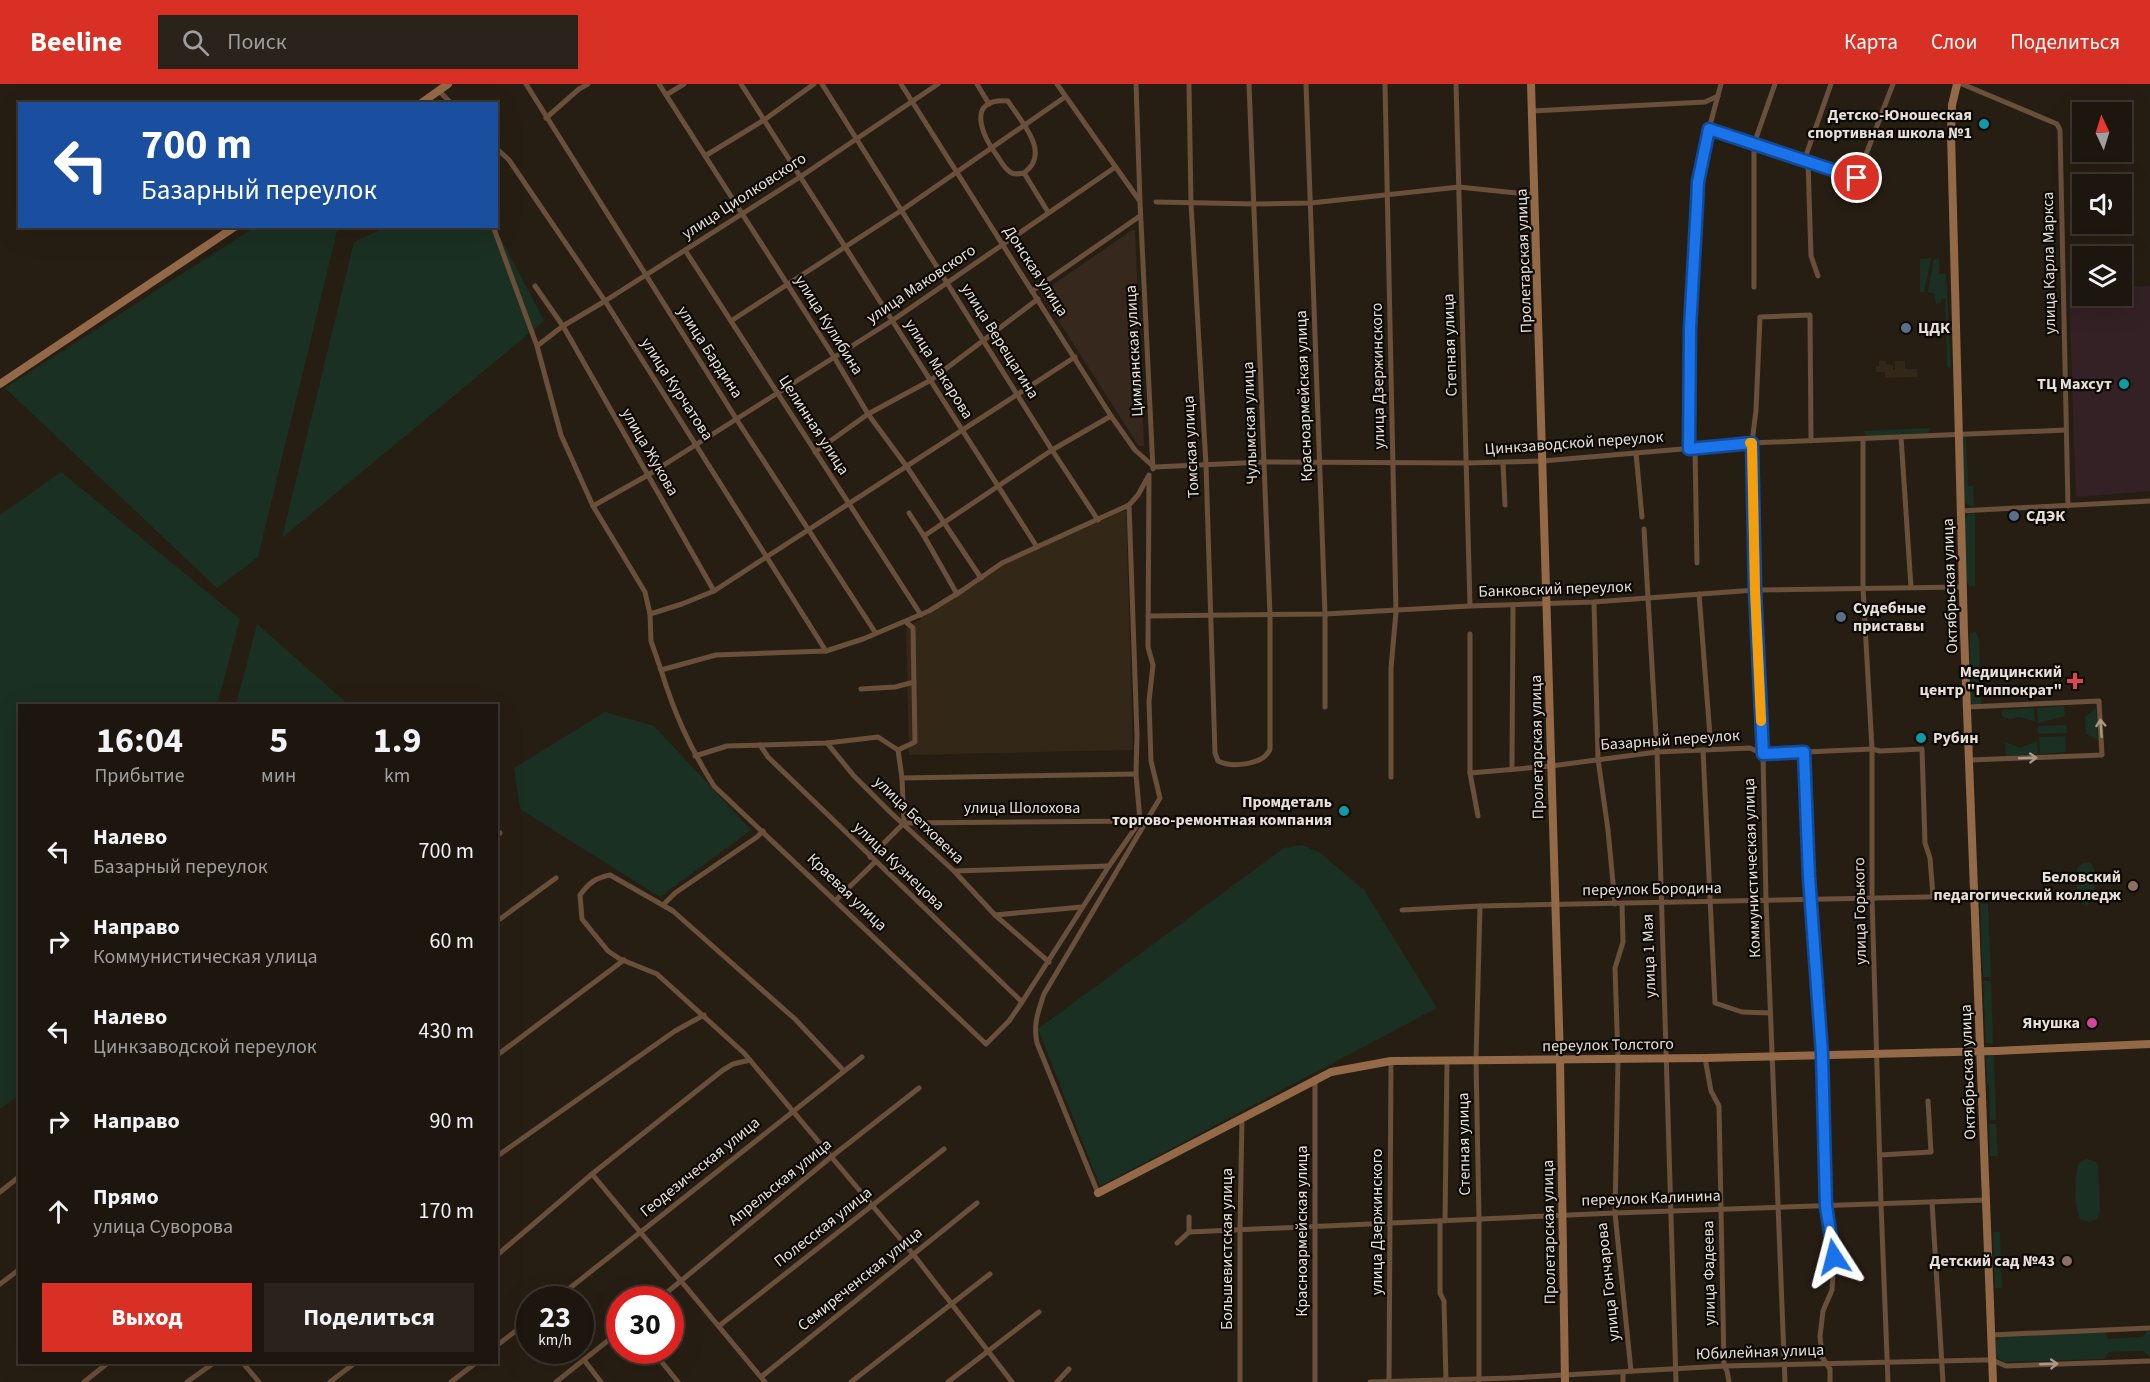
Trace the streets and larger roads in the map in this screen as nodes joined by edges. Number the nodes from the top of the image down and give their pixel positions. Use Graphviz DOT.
graph roads {
  1 [pos="448,84"];
  2 [pos="526,84"];
  3 [pos="588,84"];
  4 [pos="659,84"];
  5 [pos="684,84"];
  6 [pos="741,84"];
  7 [pos="814,84"];
  8 [pos="822,84"];
  9 [pos="901,84"];
  10 [pos="938,84"];
  11 [pos="977,84"];
  12 [pos="1057,84"];
  13 [pos="1136,84"];
  14 [pos="1189,84"];
  15 [pos="1249,84"];
  16 [pos="1306,84"];
  17 [pos="1385,84"];
  18 [pos="1456,84"];
  19 [pos="1531,84"];
  20 [pos="1721,84"];
  21 [pos="1775,84"];
  22 [pos="1831,84"];
  23 [pos="1893,84"];
  24 [pos="1957,84"];
  25 [pos="1962,84"];
  26 [pos="439,91"];
  27 [pos="666,95"];
  28 [pos="1718,96"];
  29 [pos="1065,97"];
  30 [pos="912,101"];
  31 [pos="423,102"];
  32 [pos="450,102"];
  33 [pos="1705,102"];
  34 [pos="989,104"];
  35 [pos="1532,111"];
  36 [pos="1712,116"];
  37 [pos="546,118"];
  38 [pos="764,120"];
  39 [pos="1024,126"];
  40 [pos="1709,129"];
  41 [pos="856,138"];
  42 [pos="1754,144"];
  43 [pos="992,148"];
  44 [pos="498,150"];
  45 [pos="705,156"];
  46 [pos="1806,161"];
  47 [pos="1114,168"];
  48 [pos="957,173"];
  49 [pos="1024,173"];
  50 [pos="800,177"];
  51 [pos="1459,187"];
  52 [pos="1535,195"];
  53 [pos="1388,196"];
  54 [pos="1140,201"];
  55 [pos="1156,202"];
  56 [pos="1191,203"];
  57 [pos="1311,203"];
  58 [pos="1255,204"];
  59 [pos="902,210"];
  60 [pos="1048,212"];
  61 [pos="742,214"];
  62 [pos="1140,216"];
  63 [pos="233,228"];
  64 [pos="494,228"];
  65 [pos="1003,244"];
  66 [pos="845,248"];
  67 [pos="685,250"];
  68 [pos="645,275"];
  69 [pos="1818,276"];
  70 [pos="947,283"];
  71 [pos="788,285"];
  72 [pos="535,286"];
  73 [pos="1754,287"];
  74 [pos="1032,291"];
  75 [pos="1038,299"];
  76 [pos="605,301"];
  77 [pos="892,320"];
  78 [pos="731,321"];
  79 [pos="562,326"];
  80 [pos="984,340"];
  81 [pos="537,346"];
  82 [pos="834,357"];
  83 [pos="1075,357"];
  84 [pos="931,380"];
  85 [pos="0,384"];
  86 [pos="777,393"];
  87 [pos="1018,395"];
  88 [pos="868,414"];
  89 [pos="1111,416"];
  90 [pos="737,420"];
  91 [pos="2066,430"];
  92 [pos="962,431"];
  93 [pos="1958,434"];
  94 [pos="1901,437"];
  95 [pos="1863,439"];
  96 [pos="1811,441"];
  97 [pos="1752,443"];
  98 [pos="696,444"];
  99 [pos="1692,448"];
  100 [pos="1052,450"];
  101 [pos="815,452"];
  102 [pos="1636,453"];
  103 [pos="1265,462"];
  104 [pos="1503,462"];
  105 [pos="1543,462"];
  106 [pos="1320,463"];
  107 [pos="1394,463"];
  108 [pos="1467,463"];
  109 [pos="1206,465"];
  110 [pos="907,467"];
  111 [pos="1154,467"];
  112 [pos="648,475"];
  113 [pos="1149,475"];
  114 [pos="999,487"];
  115 [pos="2150,501"];
  116 [pos="849,504"];
  117 [pos="1129,504"];
  118 [pos="1505,505"];
  119 [pos="592,506"];
  120 [pos="2068,506"];
  121 [pos="1960,511"];
  122 [pos="909,513"];
  123 [pos="1642,517"];
  124 [pos="1098,520"];
  125 [pos="945,524"];
  126 [pos="1644,529"];
  127 [pos="808,531"];
  128 [pos="924,536"];
  129 [pos="1036,547"];
  130 [pos="768,557"];
  131 [pos="1697,563"];
  132 [pos="981,578"];
  133 [pos="1911,587"];
  134 [pos="1963,587"];
  135 [pos="1863,588"];
  136 [pos="1755,590"];
  137 [pos="714,591"];
  138 [pos="957,594"];
  139 [pos="1699,594"];
  140 [pos="1648,599"];
  141 [pos="1594,602"];
  142 [pos="1513,605"];
  143 [pos="1547,605"];
  144 [pos="1470,606"];
  145 [pos="1396,612"];
  146 [pos="650,614"];
  147 [pos="1325,614"];
  148 [pos="921,615"];
  149 [pos="1270,615"];
  150 [pos="1148,616"];
  151 [pos="1211,616"];
  152 [pos="906,622"];
  153 [pos="875,632"];
  154 [pos="1470,634"];
  155 [pos="826,651"];
  156 [pos="661,670"];
  157 [pos="914,682"];
  158 [pos="861,689"];
  159 [pos="1325,707"];
  160 [pos="1968,707"];
  161 [pos="827,743"];
  162 [pos="760,745"];
  163 [pos="1711,749"];
  164 [pos="1872,749"];
  165 [pos="898,750"];
  166 [pos="1703,750"];
  167 [pos="1657,752"];
  168 [pos="1804,752"];
  169 [pos="1763,754"];
  170 [pos="695,756"];
  171 [pos="1263,759"];
  172 [pos="1598,759"];
  173 [pos="1970,760"];
  174 [pos="1512,766"];
  175 [pos="1551,766"];
  176 [pos="1470,772"];
  177 [pos="1136,774"];
  178 [pos="1391,777"];
  179 [pos="902,778"];
  180 [pos="1478,816"];
  181 [pos="1140,821"];
  182 [pos="904,823"];
  183 [pos="763,831"];
  184 [pos="870,857"];
  185 [pos="875,862"];
  186 [pos="1109,866"];
  187 [pos="954,871"];
  188 [pos="556,878"];
  189 [pos="1933,896"];
  190 [pos="1975,896"];
  191 [pos="1872,898"];
  192 [pos="1811,899"];
  193 [pos="836,900"];
  194 [pos="1766,900"];
  195 [pos="1710,902"];
  196 [pos="1661,903"];
  197 [pos="1615,904"];
  198 [pos="1622,904"];
  199 [pos="663,905"];
  200 [pos="1555,905"];
  201 [pos="1480,906"];
  202 [pos="1082,908"];
  203 [pos="1401,910"];
  204 [pos="995,915"];
  205 [pos="498,921"];
  206 [pos="624,960"];
  207 [pos="1049,962"];
  208 [pos="1022,1002"];
  209 [pos="1770,1013"];
  210 [pos="704,1016"];
  211 [pos="2150,1044"];
  212 [pos="1980,1050"];
  213 [pos="1878,1053"];
  214 [pos="498,1054"];
  215 [pos="1822,1054"];
  216 [pos="1772,1055"];
  217 [pos="862,1057"];
  218 [pos="1666,1058"];
  219 [pos="1705,1058"];
  220 [pos="1560,1059"];
  221 [pos="1618,1059"];
  222 [pos="750,1060"];
  223 [pos="1447,1060"];
  224 [pos="1476,1060"];
  225 [pos="1391,1061"];
  226 [pos="844,1071"];
  227 [pos="1315,1080"];
  228 [pos="919,1088"];
  229 [pos="1928,1101"];
  230 [pos="793,1110"];
  231 [pos="1242,1117"];
  232 [pos="944,1149"];
  233 [pos="1880,1155"];
  234 [pos="498,1156"];
  235 [pos="831,1157"];
  236 [pos="592,1174"];
  237 [pos="18,1178"];
  238 [pos="0,1192"];
  239 [pos="1098,1193"];
  240 [pos="1986,1200"];
  241 [pos="1932,1202"];
  242 [pos="977,1203"];
  243 [pos="1881,1204"];
  244 [pos="872,1205"];
  245 [pos="1826,1206"];
  246 [pos="1778,1208"];
  247 [pos="1721,1209"];
  248 [pos="1672,1211"];
  249 [pos="1615,1213"];
  250 [pos="1562,1215"];
  251 [pos="1189,1217"];
  252 [pos="1479,1219"];
  253 [pos="1442,1221"];
  254 [pos="1391,1223"];
  255 [pos="1316,1225"];
  256 [pos="1240,1229"];
  257 [pos="1190,1232"];
  258 [pos="640,1233"];
  259 [pos="1177,1243"];
  260 [pos="498,1254"];
  261 [pos="913,1254"];
  262 [pos="18,1270"];
  263 [pos="990,1274"];
  264 [pos="681,1281"];
  265 [pos="0,1284"];
  266 [pos="573,1286"];
  267 [pos="675,1286"];
  268 [pos="952,1304"];
  269 [pos="1039,1312"];
  270 [pos="719,1326"];
  271 [pos="2150,1328"];
  272 [pos="516,1331"];
  273 [pos="1991,1335"];
  274 [pos="606,1342"];
  275 [pos="498,1344"];
  276 [pos="988,1351"];
  277 [pos="594,1352"];
  278 [pos="1943,1360"];
  279 [pos="1992,1360"];
  280 [pos="2150,1361"];
  281 [pos="1826,1363"];
  282 [pos="1887,1363"];
  283 [pos="106,1364"];
  284 [pos="212,1364"];
  285 [pos="244,1364"];
  286 [pos="353,1364"];
  287 [pos="474,1364"];
  288 [pos="579,1364"];
  289 [pos="587,1364"];
  290 [pos="663,1364"];
  291 [pos="1784,1365"];
  292 [pos="1724,1366"];
  293 [pos="1069,1369"];
  294 [pos="1676,1369"];
  295 [pos="1631,1371"];
  296 [pos="1623,1372"];
  297 [pos="761,1377"];
  298 [pos="1565,1378"];
  299 [pos="1446,1380"];
  300 [pos="1479,1381"];
  301 [pos="84,1382"];
  302 [pos="188,1382"];
  303 [pos="259,1382"];
  304 [pos="330,1382"];
  305 [pos="451,1382"];
  306 [pos="556,1382"];
  307 [pos="601,1382"];
  308 [pos="678,1382"];
  309 [pos="765,1382"];
  310 [pos="851,1382"];
  311 [pos="948,1382"];
  312 [pos="1012,1382"];
  313 [pos="1057,1382"];
  314 [pos="1240,1382"];
  315 [pos="1315,1382"];
  316 [pos="1370,1382"];
  317 [pos="1389,1382"];
  318 [pos="1623,1382"];
  319 [pos="1676,1382"];
  320 [pos="1729,1382"];
  321 [pos="1785,1382"];
  322 [pos="1830,1382"];
  323 [pos="1888,1382"];
  324 [pos="1943,1382"];
  325 [pos="1993,1382"];
  1 -- 26 [label="street"];
  2 -- 37 [label="street, улица Бардина"];
  3 -- 37 [label="street"];
  4 -- 27 [label="street, улица Кулибина"];
  5 -- 27 [label="street"];
  6 -- 38 [label="street, улица Макарова"];
  7 -- 38 [label="street"];
  8 -- 41 [label="street, улица Верещагина"];
  9 -- 30 [label="street, Донская улица"];
  10 -- 30 [label="street, улица Циолковского"];
  11 -- 34 [label="street"];
  12 -- 29 [label="street"];
  13 -- 54 [label="street, Цимлянская улица"];
  14 -- 56 [label="street, Томская улица"];
  15 -- 58 [label="street, Чулымская улица"];
  16 -- 57 [label="street, Красноармейская улица"];
  17 -- 53 [label="street, улица Дзержинского"];
  18 -- 51 [label="street, Степная улица"];
  19 -- 35 [label="street, Пролетарская улица"];
  20 -- 28 [label="street"];
  21 -- 42 [label="street"];
  22 -- 46 [label="street"];
  23 -- 46 [label="street"];
  24 -- 93 [label="street, Октябрьская улица"];
  25 -- 91 [label="street, улица Карла Маркса"];
  26 -- 31 [label="street"];
  26 -- 32 [label="street"];
  27 -- 45 [label="street, улица Кулибина"];
  28 -- 33 [label="street"];
  28 -- 36 [label="street"];
  29 -- 39 [label="street"];
  29 -- 47 [label="street"];
  30 -- 41 [label="street, улица Циолковского"];
  30 -- 48 [label="street, Донская улица"];
  33 -- 35 [label="street"];
  33 -- 36 [label="street"];
  34 -- 39 [label="street"];
  34 -- 43 [label="street"];
  35 -- 52 [label="street, Пролетарская улица"];
  36 -- 40 [label="street"];
  37 -- 68 [label="street, улица Бардина"];
  38 -- 45 [label="street"];
  38 -- 50 [label="street, улица Макарова"];
  39 -- 43 [label="street"];
  39 -- 49 [label="street"];
  40 -- 42 [label="street"];
  40 -- 99 [label="street"];
  41 -- 50 [label="street, улица Циолковского"];
  41 -- 59 [label="street, улица Верещагина"];
  42 -- 46 [label="street"];
  42 -- 73 [label="street"];
  43 -- 48 [label="street"];
  43 -- 49 [label="street"];
  44 -- 76 [label="street, улица Курчатова"];
  45 -- 61 [label="street, улица Кулибина"];
  46 -- 69 [label="street"];
  47 -- 54 [label="street"];
  47 -- 60 [label="street, улица Маковского"];
  48 -- 59 [label="street"];
  48 -- 65 [label="street, Донская улица"];
  49 -- 60 [label="street"];
  50 -- 61 [label="street, улица Циолковского"];
  50 -- 66 [label="street, улица Макарова"];
  51 -- 52 [label="street"];
  51 -- 53 [label="street"];
  51 -- 108 [label="street, Степная улица"];
  52 -- 105 [label="street, Пролетарская улица"];
  53 -- 57 [label="street"];
  53 -- 107 [label="street, улица Дзержинского"];
  54 -- 62 [label="street, Цимлянская улица"];
  55 -- 56 [label="street"];
  56 -- 58 [label="street"];
  56 -- 109 [label="street, Томская улица"];
  57 -- 58 [label="street"];
  57 -- 106 [label="street, Красноармейская улица"];
  58 -- 103 [label="street, Чулымская улица"];
  59 -- 66 [label="street"];
  59 -- 70 [label="street, улица Верещагина"];
  60 -- 65 [label="street, улица Маковского"];
  61 -- 67 [label="street, улица Циолковского"];
  61 -- 71 [label="street, улица Кулибина"];
  62 -- 74 [label="street"];
  62 -- 111 [label="street, Цимлянская улица"];
  63 -- 85 [label="street"];
  64 -- 81 [label="street, Краевая улица"];
  65 -- 70 [label="street, улица Маковского"];
  65 -- 74 [label="street, Донская улица"];
  66 -- 71 [label="street"];
  66 -- 77 [label="street, улица Макарова"];
  67 -- 68 [label="street, улица Циолковского"];
  67 -- 78 [label="street, Целинная улица"];
  68 -- 76 [label="street, улица Циолковского"];
  68 -- 90 [label="street, улица Бардина"];
  70 -- 77 [label="street, улица Маковского"];
  70 -- 80 [label="street, улица Верещагина"];
  71 -- 78 [label="street"];
  71 -- 82 [label="street, улица Кулибина"];
  72 -- 79 [label="street, улица Жукова"];
  74 -- 75 [label="street, Донская улица"];
  75 -- 80 [label="street"];
  75 -- 83 [label="street, Донская улица"];
  76 -- 79 [label="street, улица Циолковского"];
  76 -- 98 [label="street, улица Курчатова"];
  77 -- 82 [label="street, улица Маковского"];
  77 -- 84 [label="street, улица Макарова"];
  78 -- 86 [label="street, Целинная улица"];
  79 -- 81 [label="street, улица Циолковского"];
  79 -- 112 [label="street, улица Жукова"];
  80 -- 84 [label="street"];
  80 -- 87 [label="street, улица Верещагина"];
  81 -- 119 [label="street, Краевая улица"];
  82 -- 86 [label="street, улица Маковского"];
  82 -- 88 [label="street, улица Кулибина"];
  83 -- 87 [label="street"];
  83 -- 89 [label="street, Донская улица"];
  84 -- 88 [label="street"];
  84 -- 92 [label="street, улица Макарова"];
  86 -- 90 [label="street, улица Маковского"];
  86 -- 101 [label="street, Целинная улица"];
  87 -- 92 [label="street"];
  87 -- 100 [label="street, улица Верещагина"];
  88 -- 101 [label="street"];
  88 -- 110 [label="street, улица Кулибина"];
  89 -- 100 [label="street"];
  89 -- 111 [label="street, Донская улица"];
  90 -- 98 [label="street, улица Маковского"];
  90 -- 127 [label="street, улица Бардина"];
  91 -- 93 [label="street, Цинкзаводской переулок"];
  91 -- 120 [label="street, улица Карла Маркса"];
  92 -- 110 [label="street"];
  92 -- 114 [label="street, улица Макарова"];
  93 -- 94 [label="street, Цинкзаводской переулок"];
  93 -- 121 [label="street, Октябрьская улица"];
  94 -- 95 [label="street, Цинкзаводской переулок"];
  94 -- 133 [label="street"];
  95 -- 96 [label="street, Цинкзаводской переулок"];
  95 -- 135 [label="street, улица Горького"];
  96 -- 97 [label="street, Цинкзаводской переулок"];
  96 -- 97 [label="street, Коммунистическая улица"];
  97 -- 99 [label="street, Цинкзаводской переулок"];
  97 -- 136 [label="street, Коммунистическая улица"];
  98 -- 112 [label="street, улица Маковского"];
  98 -- 130 [label="street, улица Курчатова"];
  99 -- 102 [label="street, Цинкзаводской переулок"];
  99 -- 131 [label="street"];
  100 -- 114 [label="street"];
  100 -- 124 [label="street, улица Верещагина"];
  101 -- 116 [label="street, Целинная улица"];
  102 -- 105 [label="street, Цинкзаводской переулок"];
  102 -- 123 [label="street"];
  103 -- 106 [label="street, Цинкзаводской переулок"];
  103 -- 109 [label="street, Цинкзаводской переулок"];
  103 -- 149 [label="street, Чулымская улица"];
  104 -- 105 [label="street, Цинкзаводской переулок"];
  104 -- 108 [label="street, Цинкзаводской переулок"];
  104 -- 118 [label="street"];
  105 -- 143 [label="street, Пролетарская улица"];
  106 -- 107 [label="street, Цинкзаводской переулок"];
  106 -- 147 [label="street, Красноармейская улица"];
  107 -- 108 [label="street, Цинкзаводской переулок"];
  107 -- 145 [label="street, улица Дзержинского"];
  108 -- 144 [label="street, Степная улица"];
  109 -- 111 [label="street, Цинкзаводской переулок"];
  109 -- 151 [label="street, Томская улица"];
  110 -- 116 [label="street"];
  110 -- 125 [label="street, улица Кулибина"];
  111 -- 113 [label="street"];
  112 -- 119 [label="street, улица Маковского"];
  112 -- 137 [label="street, улица Жукова"];
  113 -- 117 [label="street"];
  113 -- 150 [label="street"];
  114 -- 125 [label="street"];
  114 -- 129 [label="street, улица Макарова"];
  115 -- 120 [label="street"];
  116 -- 127 [label="street"];
  116 -- 148 [label="street, Целинная улица"];
  117 -- 124 [label="street"];
  117 -- 177 [label="street"];
  119 -- 146 [label="street, Краевая улица"];
  120 -- 121 [label="street"];
  121 -- 134 [label="street, Октябрьская улица"];
  122 -- 128 [label="street"];
  124 -- 129 [label="street"];
  125 -- 128 [label="street"];
  125 -- 132 [label="street, улица Кулибина"];
  126 -- 140 [label="street, улица 1 Мая"];
  127 -- 130 [label="street"];
  127 -- 153 [label="street, улица Бардина"];
  128 -- 138 [label="street"];
  129 -- 132 [label="street"];
  130 -- 137 [label="street"];
  130 -- 155 [label="street, улица Курчатова"];
  132 -- 138 [label="street"];
  133 -- 134 [label="street, Банковский переулок"];
  133 -- 135 [label="street, Банковский переулок"];
  134 -- 160 [label="street, Октябрьская улица"];
  135 -- 136 [label="street, Банковский переулок"];
  135 -- 164 [label="street, улица Горького"];
  136 -- 139 [label="street, Банковский переулок"];
  136 -- 169 [label="street, Коммунистическая улица"];
  137 -- 146 [label="street"];
  138 -- 148 [label="street"];
  139 -- 140 [label="street, Банковский переулок"];
  139 -- 163 [label="street"];
  140 -- 141 [label="street, Банковский переулок"];
  140 -- 167 [label="street, улица 1 Мая"];
  141 -- 143 [label="street, Банковский переулок"];
  141 -- 172 [label="street"];
  142 -- 143 [label="street, Банковский переулок"];
  142 -- 144 [label="street, Банковский переулок"];
  142 -- 174 [label="street"];
  143 -- 175 [label="street, Пролетарская улица"];
  144 -- 145 [label="street, Банковский переулок"];
  145 -- 147 [label="street, Банковский переулок"];
  145 -- 178 [label="street, улица Дзержинского"];
  146 -- 156 [label="street, Краевая улица"];
  147 -- 149 [label="street, Банковский переулок"];
  147 -- 159 [label="street, Красноармейская улица"];
  148 -- 152 [label="street"];
  149 -- 151 [label="street, Банковский переулок"];
  149 -- 171 [label="street, Чулымская улица"];
  150 -- 151 [label="street, Банковский переулок"];
  150 -- 239 [label="street"];
  151 -- 171 [label="street, Томская улица"];
  152 -- 153 [label="street"];
  152 -- 157 [label="street"];
  153 -- 155 [label="street"];
  154 -- 176 [label="street"];
  155 -- 156 [label="street"];
  156 -- 170 [label="street, Краевая улица"];
  157 -- 158 [label="street"];
  157 -- 165 [label="street"];
  160 -- 173 [label="street, Октябрьская улица"];
  173 -- 160 [label="street, one-way"];
  161 -- 162 [label="street"];
  161 -- 165 [label="street"];
  161 -- 182 [label="street, улица Бетховена"];
  162 -- 170 [label="street"];
  162 -- 184 [label="street, улица Кузнецова"];
  163 -- 166 [label="street, Базарный переулок"];
  163 -- 169 [label="street, Базарный переулок"];
  164 -- 168 [label="street, Базарный переулок"];
  164 -- 189 [label="street, Базарный переулок"];
  164 -- 191 [label="street, улица Горького"];
  165 -- 179 [label="street"];
  166 -- 167 [label="street, Базарный переулок"];
  166 -- 195 [label="street"];
  167 -- 172 [label="street, Базарный переулок"];
  167 -- 196 [label="street, улица 1 Мая"];
  168 -- 169 [label="street, Базарный переулок"];
  168 -- 192 [label="street"];
  169 -- 194 [label="street, Коммунистическая улица"];
  170 -- 183 [label="street, Краевая улица"];
  172 -- 175 [label="street, Базарный переулок"];
  172 -- 197 [label="street"];
  173 -- 190 [label="street, Октябрьская улица"];
  174 -- 175 [label="street, Базарный переулок"];
  174 -- 176 [label="street, Базарный переулок"];
  175 -- 200 [label="street, Пролетарская улица"];
  176 -- 180 [label="street"];
  177 -- 179 [label="street"];
  177 -- 181 [label="street"];
  179 -- 182 [label="street"];
  181 -- 182 [label="street, улица Шолохова"];
  181 -- 186 [label="street"];
  182 -- 184 [label="street"];
  182 -- 187 [label="street, улица Бетховена"];
  183 -- 193 [label="street, Краевая улица"];
  183 -- 199 [label="street"];
  184 -- 185 [label="street, улица Кузнецова"];
  185 -- 193 [label="street"];
  185 -- 208 [label="street, улица Кузнецова"];
  186 -- 187 [label="street"];
  186 -- 202 [label="street"];
  187 -- 204 [label="street, улица Бетховена"];
  188 -- 205 [label="street"];
  189 -- 190 [label="street, переулок Бородина"];
  189 -- 191 [label="street, переулок Бородина"];
  190 -- 212 [label="street, Октябрьская улица"];
  191 -- 192 [label="street, переулок Бородина"];
  191 -- 213 [label="street, улица Горького"];
  192 -- 194 [label="street, переулок Бородина"];
  192 -- 215 [label="street"];
  193 -- 208 [label="street, Краевая улица"];
  194 -- 195 [label="street, переулок Бородина"];
  194 -- 209 [label="street, Коммунистическая улица"];
  195 -- 196 [label="street, переулок Бородина"];
  195 -- 209 [label="street"];
  196 -- 198 [label="street, переулок Бородина"];
  196 -- 218 [label="street, улица 1 Мая"];
  197 -- 198 [label="street, переулок Бородина"];
  197 -- 200 [label="street, переулок Бородина"];
  198 -- 221 [label="street, улица Гончарова"];
  199 -- 206 [label="street"];
  199 -- 226 [label="street"];
  200 -- 201 [label="street, переулок Бородина"];
  200 -- 220 [label="street, Пролетарская улица"];
  201 -- 203 [label="street, переулок Бородина"];
  201 -- 224 [label="street, Степная улица"];
  202 -- 204 [label="street"];
  202 -- 207 [label="street"];
  204 -- 207 [label="street, улица Бетховена"];
  206 -- 210 [label="street"];
  206 -- 214 [label="street"];
  207 -- 208 [label="street"];
  209 -- 216 [label="street, Коммунистическая улица"];
  210 -- 222 [label="street"];
  210 -- 234 [label="street"];
  211 -- 212 [label="street, переулок Толстого"];
  212 -- 213 [label="street, переулок Толстого"];
  212 -- 240 [label="street, Октябрьская улица"];
  213 -- 215 [label="street, переулок Толстого"];
  213 -- 233 [label="street, улица Горького"];
  215 -- 216 [label="street, переулок Толстого"];
  215 -- 245 [label="street"];
  216 -- 219 [label="street, переулок Толстого"];
  216 -- 246 [label="street, Коммунистическая улица"];
  217 -- 226 [label="street, Геодезическая улица"];
  218 -- 219 [label="street, переулок Толстого"];
  218 -- 221 [label="street, переулок Толстого"];
  218 -- 248 [label="street, улица 1 Мая"];
  219 -- 247 [label="street, улица Фадеева"];
  220 -- 221 [label="street, переулок Толстого"];
  220 -- 224 [label="street, переулок Толстого"];
  220 -- 250 [label="street, Пролетарская улица"];
  221 -- 249 [label="street, улица Гончарова"];
  222 -- 230 [label="street"];
  222 -- 236 [label="street"];
  223 -- 224 [label="street, переулок Толстого"];
  223 -- 225 [label="street, переулок Толстого"];
  223 -- 253 [label="street"];
  224 -- 252 [label="street, Степная улица"];
  225 -- 227 [label="street, переулок Толстого"];
  225 -- 254 [label="street, улица Дзержинского"];
  226 -- 230 [label="street, Геодезическая улица"];
  227 -- 231 [label="street, переулок Толстого"];
  227 -- 255 [label="street, Красноармейская улица"];
  228 -- 235 [label="street, Апрельская улица"];
  229 -- 233 [label="street"];
  230 -- 235 [label="street"];
  230 -- 258 [label="street, Геодезическая улица"];
  231 -- 239 [label="street, переулок Толстого"];
  231 -- 256 [label="street, Большевистская улица"];
  232 -- 244 [label="street, Полесская улица"];
  233 -- 243 [label="street, улица Горького"];
  235 -- 244 [label="street"];
  235 -- 264 [label="street, Апрельская улица"];
  236 -- 258 [label="street"];
  236 -- 260 [label="street"];
  237 -- 238 [label="street"];
  240 -- 241 [label="street, переулок Калинина"];
  240 -- 273 [label="street, Октябрьская улица"];
  241 -- 243 [label="street, переулок Калинина"];
  241 -- 278 [label="street"];
  242 -- 261 [label="street, Семиреченская улица"];
  243 -- 245 [label="street, переулок Калинина"];
  243 -- 282 [label="street, улица Горького"];
  244 -- 261 [label="street"];
  244 -- 270 [label="street, Полесская улица"];
  245 -- 246 [label="street, переулок Калинина"];
  245 -- 281 [label="street"];
  246 -- 247 [label="street, переулок Калинина"];
  246 -- 291 [label="street, Коммунистическая улица"];
  247 -- 248 [label="street, переулок Калинина"];
  247 -- 292 [label="street, улица Фадеева"];
  248 -- 249 [label="street, переулок Калинина"];
  248 -- 294 [label="street, улица 1 Мая"];
  249 -- 250 [label="street, переулок Калинина"];
  249 -- 295 [label="street, улица Гончарова"];
  250 -- 252 [label="street, переулок Калинина"];
  250 -- 298 [label="street, Пролетарская улица"];
  251 -- 257 [label="street"];
  252 -- 253 [label="street, переулок Калинина"];
  252 -- 300 [label="street, Степная улица"];
  253 -- 254 [label="street, переулок Калинина"];
  253 -- 299 [label="street"];
  254 -- 255 [label="street, переулок Калинина"];
  254 -- 317 [label="street, улица Дзержинского"];
  255 -- 256 [label="street, переулок Калинина"];
  255 -- 315 [label="street, Красноармейская улица"];
  256 -- 257 [label="street, переулок Калинина"];
  256 -- 314 [label="street, Большевистская улица"];
  257 -- 259 [label="street"];
  258 -- 264 [label="street"];
  258 -- 266 [label="street, Геодезическая улица"];
  261 -- 268 [label="street"];
  261 -- 297 [label="street, Семиреченская улица"];
  262 -- 265 [label="street"];
  263 -- 268 [label="street"];
  264 -- 267 [label="street, Апрельская улица"];
  264 -- 270 [label="street"];
  268 -- 276 [label="street"];
  268 -- 310 [label="street"];
  269 -- 276 [label="street"];
  270 -- 297 [label="street"];
  271 -- 273 [label="street"];
  272 -- 275 [label="street"];
  273 -- 279 [label="street, Октябрьская улица"];
  274 -- 277 [label="street"];
  276 -- 311 [label="street"];
  276 -- 312 [label="street"];
  278 -- 279 [label="street, Юбилейная улица"];
  278 -- 282 [label="street, Юбилейная улица"];
  278 -- 324 [label="street"];
  279 -- 280 [label="street, Юбилейная улица, one-way"];
  279 -- 325 [label="street, Октябрьская улица"];
  281 -- 282 [label="street, Юбилейная улица"];
  281 -- 291 [label="street, Юбилейная улица"];
  281 -- 322 [label="street"];
  282 -- 323 [label="street, улица Горького"];
  283 -- 301 [label="street"];
  284 -- 302 [label="street"];
  285 -- 303 [label="street"];
  286 -- 304 [label="street"];
  287 -- 305 [label="street"];
  288 -- 306 [label="street"];
  289 -- 307 [label="street"];
  290 -- 308 [label="street"];
  291 -- 292 [label="street, Юбилейная улица"];
  291 -- 321 [label="street, Коммунистическая улица"];
  292 -- 294 [label="street, Юбилейная улица"];
  292 -- 320 [label="street, улица Фадеева"];
  293 -- 313 [label="street"];
  294 -- 295 [label="street, Юбилейная улица"];
  294 -- 319 [label="street, улица 1 Мая"];
  295 -- 296 [label="street, Юбилейная улица"];
  296 -- 298 [label="street, Юбилейная улица"];
  296 -- 318 [label="street"];
  297 -- 309 [label="street"];
  298 -- 300 [label="street, Юбилейная улица"];
  299 -- 300 [label="street, Юбилейная улица"];
  299 -- 317 [label="street, Юбилейная улица"];
  316 -- 317 [label="street, Юбилейная улица"];
}
